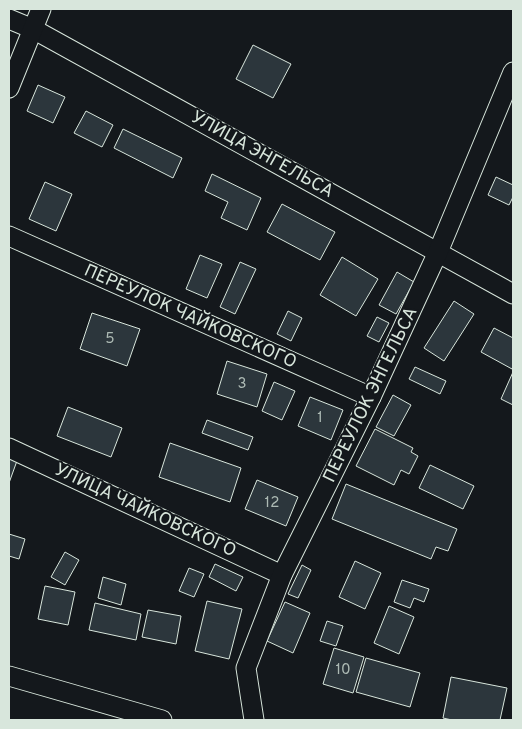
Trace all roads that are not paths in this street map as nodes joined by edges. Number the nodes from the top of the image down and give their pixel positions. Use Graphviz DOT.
graph roads {
  1 [pos="42,9"];
  2 [pos="9,18"];
  3 [pos="32,29"];
  4 [pos="513,72"];
  5 [pos="9,88"];
  6 [pos="9,236"];
  7 [pos="438,252"];
  8 [pos="513,294"];
  9 [pos="371,398"];
  10 [pos="9,448"];
  11 [pos="282,575"];
  12 [pos="9,676"];
  13 [pos="162,720"];
  14 [pos="254,720"];
  1 -- 3 [label="street"];
  2 -- 3 [label="street, УЛИЦА ЭНГЕЛЬСА"];
  3 -- 5 [label="street"];
  3 -- 7 [label="street, УЛИЦА ЭНГЕЛЬСА"];
  4 -- 7 [label="street, ПЕРЕУЛОК ЭНГЕЛЬСА"];
  6 -- 9 [label="street, ПЕРЕУЛОК ЧАЙКОВСКОГО"];
  7 -- 8 [label="street, УЛИЦА ЭНГЕЛЬСА"];
  7 -- 9 [label="street, ПЕРЕУЛОК ЭНГЕЛЬСА"];
  9 -- 11 [label="street, ПЕРЕУЛОК ЭНГЕЛЬСА"];
  10 -- 11 [label="street, УЛИЦА ЧАЙКОВСКОГО"];
  11 -- 14 [label="street, ПЕРЕУЛОК ЭНГЕЛЬСА"];
  12 -- 13 [label="street"];
}
